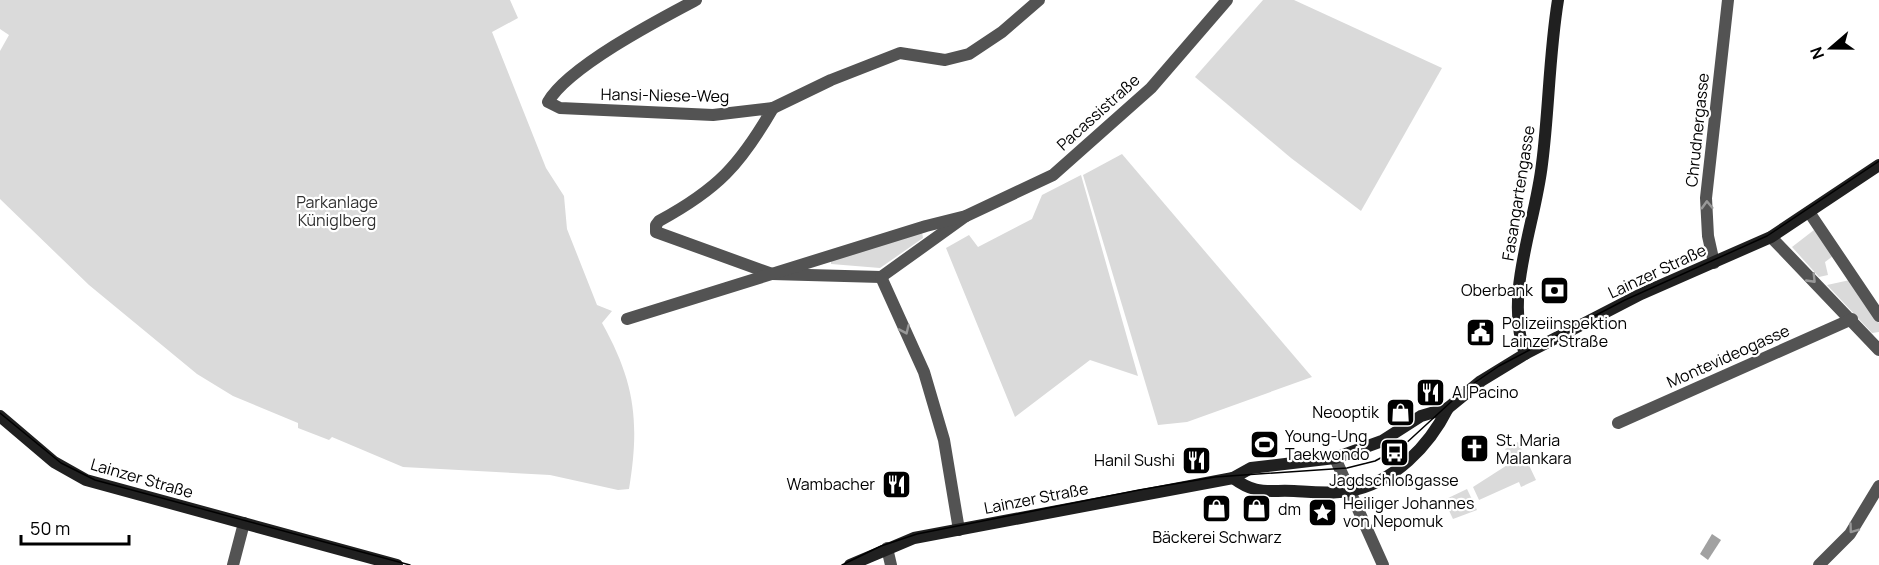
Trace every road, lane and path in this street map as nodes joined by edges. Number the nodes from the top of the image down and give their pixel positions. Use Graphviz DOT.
graph roads {
  1 [pos="696,0"];
  2 [pos="1039,0"];
  3 [pos="1227,0"];
  4 [pos="1558,0"];
  5 [pos="1728,0"];
  6 [pos="773,108"];
  7 [pos="1879,165"];
  8 [pos="1809,212"];
  9 [pos="966,216"];
  10 [pos="1771,237"];
  11 [pos="1714,263"];
  12 [pos="771,274"];
  13 [pos="881,277"];
  14 [pos="1879,316"];
  15 [pos="627,319"];
  16 [pos="1852,319"];
  17 [pos="1877,343"];
  18 [pos="1525,354"];
  19 [pos="1448,408"];
  20 [pos="0,416"];
  21 [pos="1618,423"];
  22 [pos="1335,458"];
  23 [pos="1233,478"];
  24 [pos="1879,486"];
  25 [pos="1350,491"];
  26 [pos="244,523"];
  27 [pos="959,530"];
  28 [pos="887,548"];
  29 [pos="233,565"];
  30 [pos="397,565"];
  31 [pos="850,565"];
  32 [pos="891,565"];
  33 [pos="1383,565"];
  34 [pos="1819,565"];
  1 -- 6 [label="street, Hansi-Niese-Weg"];
  2 -- 6 [label="street"];
  3 -- 9 [label="street, Pacassistraße"];
  4 -- 18 [label="main road, Fasangartengasse"];
  11 -- 5 [label="street, Chrudnergasse, one-way"];
  6 -- 12 [label="street"];
  7 -- 8 [label="main road, Lainzer Straße"];
  8 -- 10 [label="main road, Lainzer Straße"];
  8 -- 14 [label="street"];
  9 -- 12 [label="street, Pacassistraße"];
  9 -- 13 [label="street, Pacassistraße"];
  10 -- 11 [label="main road, Lainzer Straße"];
  10 -- 16 [label="street, one-way"];
  11 -- 18 [label="main road, Lainzer Straße"];
  12 -- 13 [label="street, Pacassistraße"];
  12 -- 15 [label="street, Pacassistraße"];
  13 -- 27 [label="street, one-way"];
  16 -- 17 [label="street"];
  16 -- 21 [label="street, Montevideogasse"];
  18 -- 19 [label="main road, Lainzer Straße"];
  19 -- 22 [label="main road, Lainzer Straße"];
  19 -- 25 [label="main road, Lainzer Straße"];
  20 -- 26 [label="main road, Lainzer Straße"];
  22 -- 23 [label="main road, Lainzer Straße"];
  22 -- 25 [label="street"];
  23 -- 25 [label="main road, Lainzer Straße"];
  23 -- 27 [label="main road, Lainzer Straße"];
  24 -- 34 [label="street, one-way"];
  25 -- 33 [label="street"];
  26 -- 29 [label="street"];
  26 -- 30 [label="main road, Lainzer Straße"];
  27 -- 28 [label="main road, Lainzer Straße"];
  28 -- 31 [label="main road, Lainzer Straße"];
  28 -- 32 [label="street"];
}
